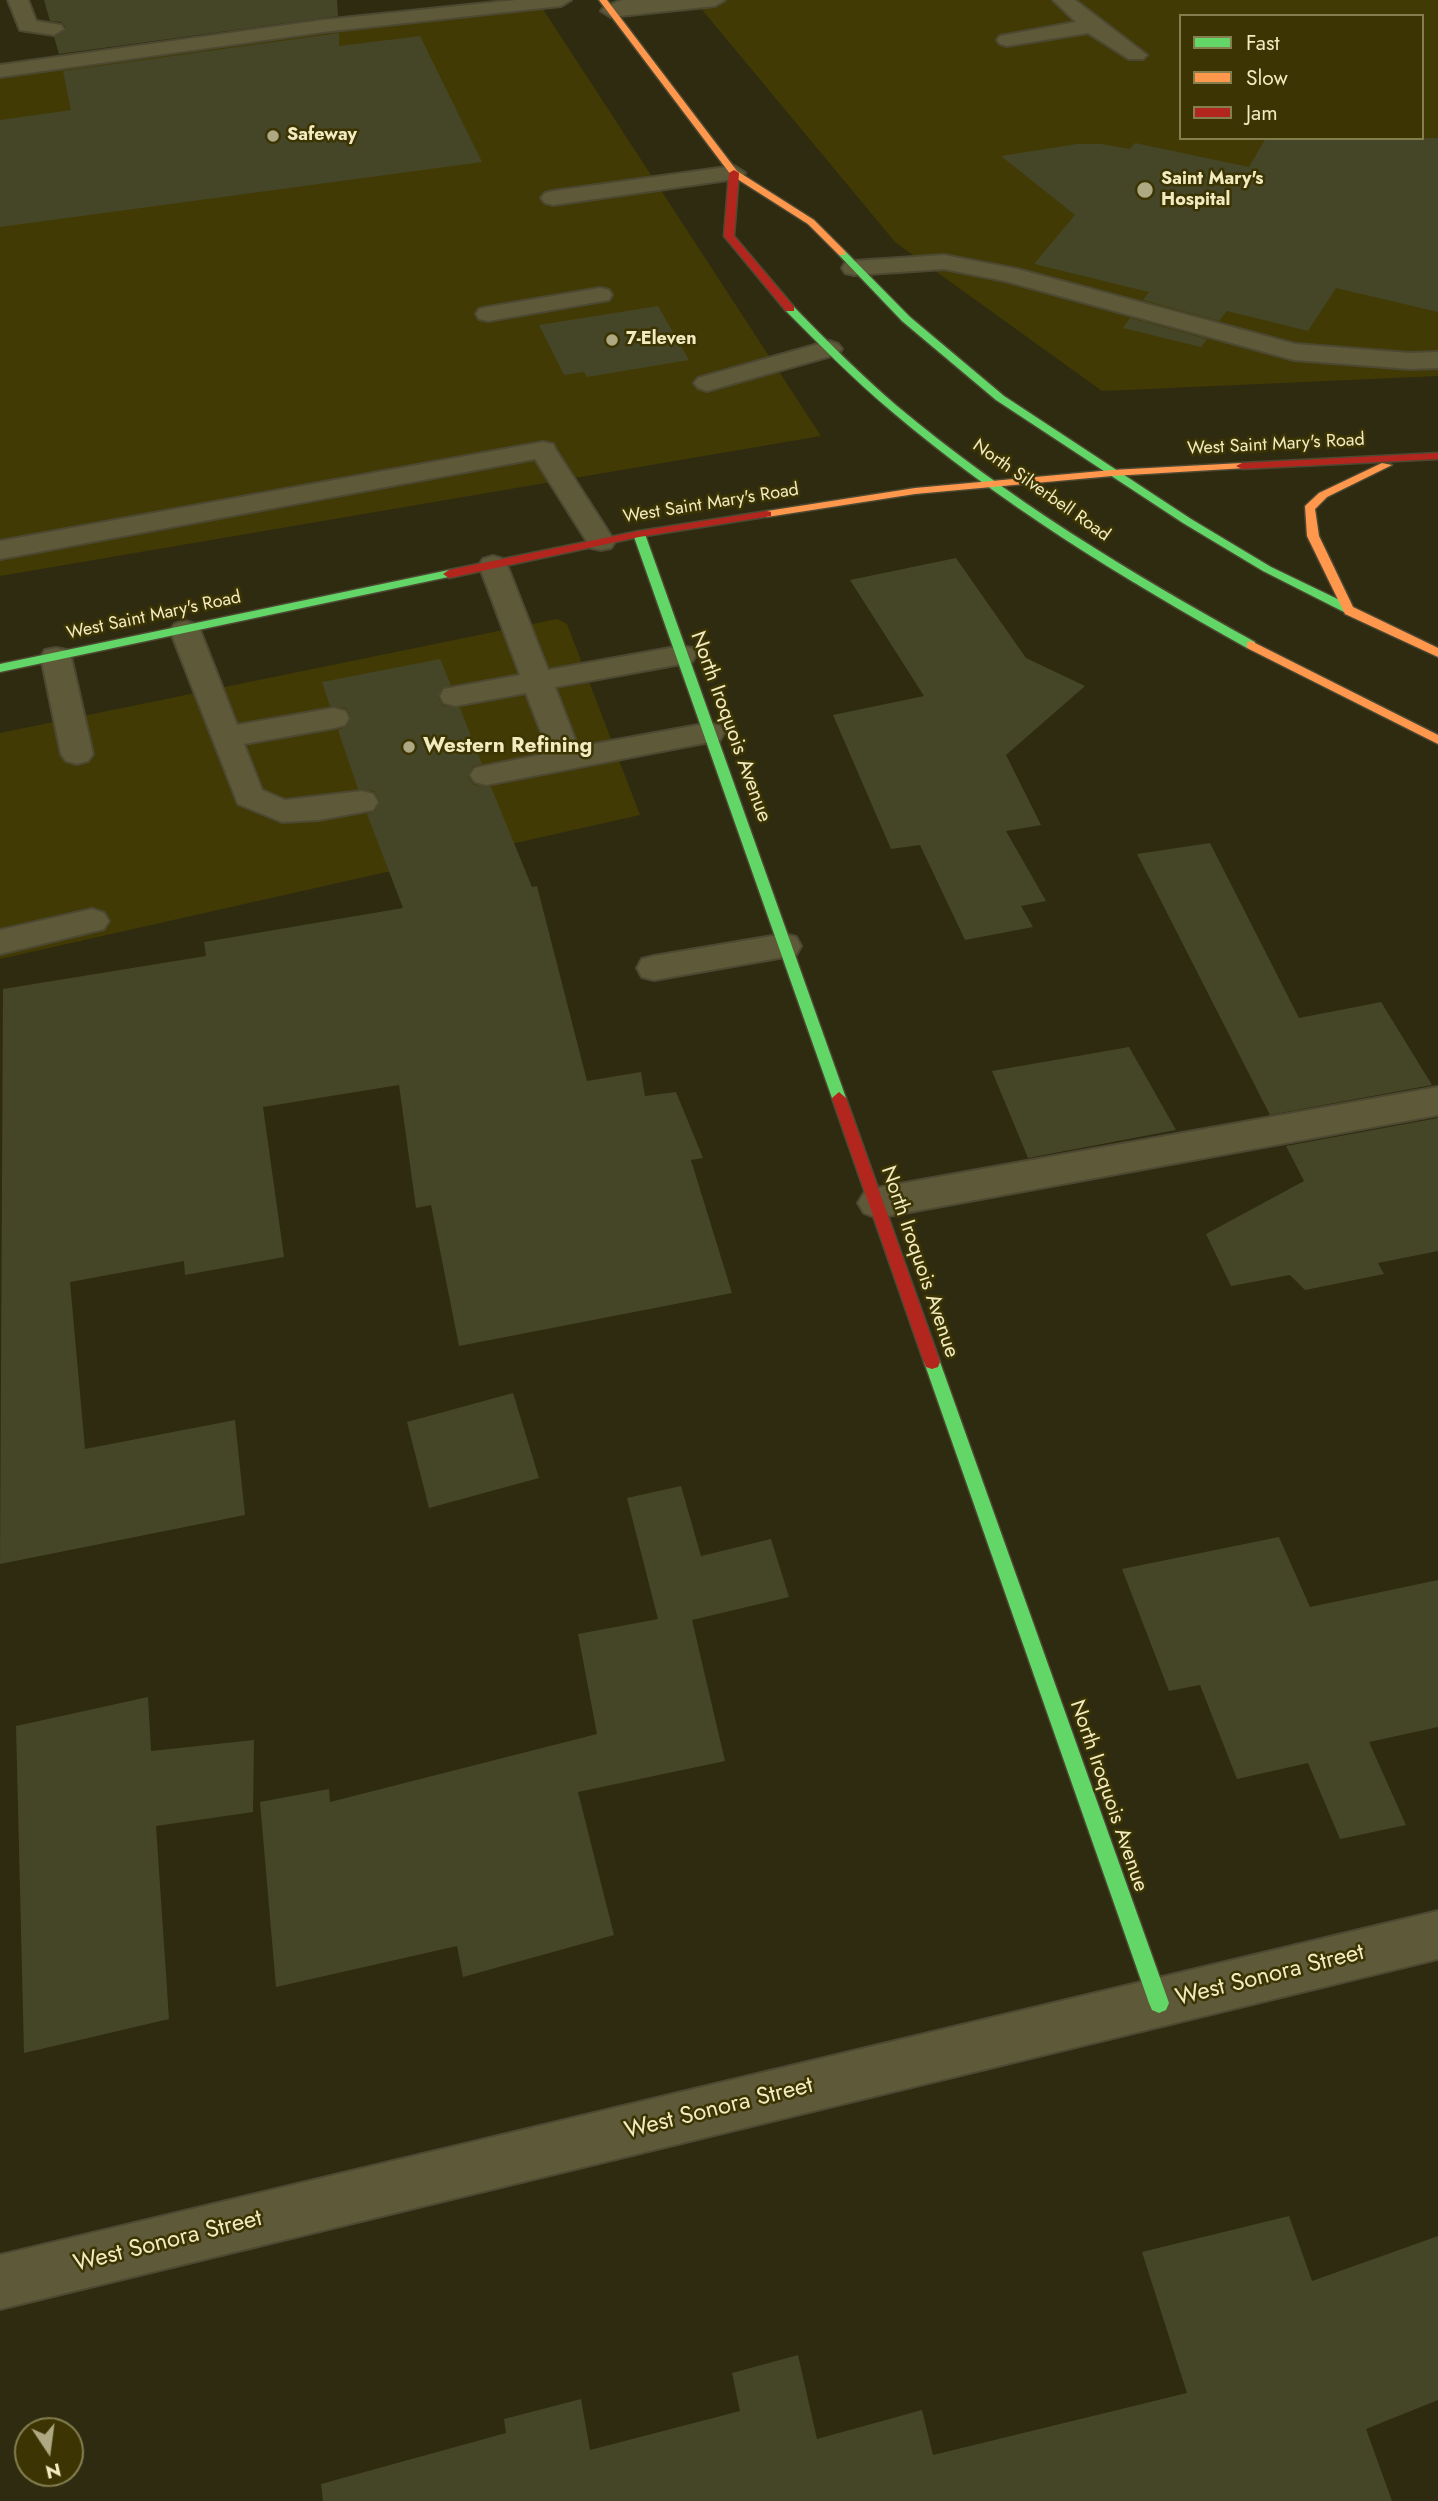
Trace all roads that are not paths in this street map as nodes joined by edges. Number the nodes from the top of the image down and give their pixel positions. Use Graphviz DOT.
graph roads {
  1 [pos="19,0"];
  2 [pos="561,0"];
  3 [pos="641,0"];
  4 [pos="715,0"];
  5 [pos="1063,0"];
  6 [pos="607,5"];
  7 [pos="1092,26"];
  8 [pos="54,29"];
  9 [pos="1007,40"];
  10 [pos="1136,55"];
  11 [pos="0,71"];
  12 [pos="734,173"];
  13 [pos="553,198"];
  14 [pos="854,268"];
  15 [pos="600,295"];
  16 [pos="488,314"];
  17 [pos="830,349"];
  18 [pos="1438,360"];
  19 [pos="707,383"];
  20 [pos="1438,456"];
  21 [pos="1401,457"];
  22 [pos="1112,472"];
  23 [pos="991,483"];
  24 [pos="639,534"];
  25 [pos="601,542"];
  26 [pos="0,550"];
  27 [pos="493,565"];
  28 [pos="1349,611"];
  29 [pos="185,629"];
  30 [pos="1438,653"];
  31 [pos="681,655"];
  32 [pos="55,657"];
  33 [pos="0,668"];
  34 [pos="537,681"];
  35 [pos="455,696"];
  36 [pos="334,718"];
  37 [pos="709,733"];
  38 [pos="226,737"];
  39 [pos="1438,740"];
  40 [pos="76,754"];
  41 [pos="567,760"];
  42 [pos="486,775"];
  43 [pos="362,802"];
  44 [pos="92,920"];
  45 [pos="0,942"];
  46 [pos="784,946"];
  47 [pos="654,968"];
  48 [pos="1438,1101"];
  49 [pos="877,1203"];
  50 [pos="1438,1935"];
  51 [pos="1159,2003"];
  52 [pos="0,2282"];
  1 -- 8 [label="street"];
  2 -- 11 [label="street"];
  3 -- 6 [label="street"];
  4 -- 6 [label="street"];
  5 -- 7 [label="street"];
  6 -- 12 [label="main road"];
  7 -- 9 [label="street"];
  7 -- 10 [label="street"];
  12 -- 13 [label="street"];
  12 -- 14 [label="main road"];
  12 -- 17 [label="main road, North Silverbell Road"];
  14 -- 18 [label="street"];
  14 -- 22 [label="main road"];
  15 -- 16 [label="street"];
  17 -- 19 [label="street"];
  17 -- 23 [label="main road, North Silverbell Road"];
  20 -- 21 [label="main road, West Saint Mary's Road"];
  21 -- 22 [label="main road, West Saint Mary's Road"];
  21 -- 28 [label="main road"];
  22 -- 23 [label="main road, West Saint Mary's Road"];
  22 -- 28 [label="main road"];
  23 -- 24 [label="main road, West Saint Mary's Road"];
  23 -- 39 [label="main road, North Silverbell Road"];
  24 -- 25 [label="main road, West Saint Mary's Road"];
  24 -- 31 [label="main road, North Iroquois Avenue"];
  25 -- 26 [label="street"];
  25 -- 27 [label="main road, West Saint Mary's Road"];
  27 -- 29 [label="main road, West Saint Mary's Road"];
  27 -- 34 [label="street"];
  28 -- 30 [label="main road"];
  29 -- 32 [label="main road, West Saint Mary's Road"];
  29 -- 38 [label="street"];
  31 -- 34 [label="street"];
  31 -- 37 [label="main road, North Iroquois Avenue"];
  32 -- 33 [label="main road, West Saint Mary's Road"];
  32 -- 40 [label="street"];
  34 -- 35 [label="street"];
  34 -- 41 [label="street"];
  36 -- 38 [label="street"];
  37 -- 41 [label="street"];
  37 -- 46 [label="main road, North Iroquois Avenue"];
  38 -- 43 [label="street"];
  41 -- 42 [label="street"];
  44 -- 45 [label="street"];
  46 -- 47 [label="street"];
  46 -- 49 [label="main road, North Iroquois Avenue"];
  48 -- 49 [label="street"];
  49 -- 51 [label="main road, North Iroquois Avenue"];
  50 -- 51 [label="street, West Sonora Street"];
  51 -- 52 [label="street, West Sonora Street"];
}
